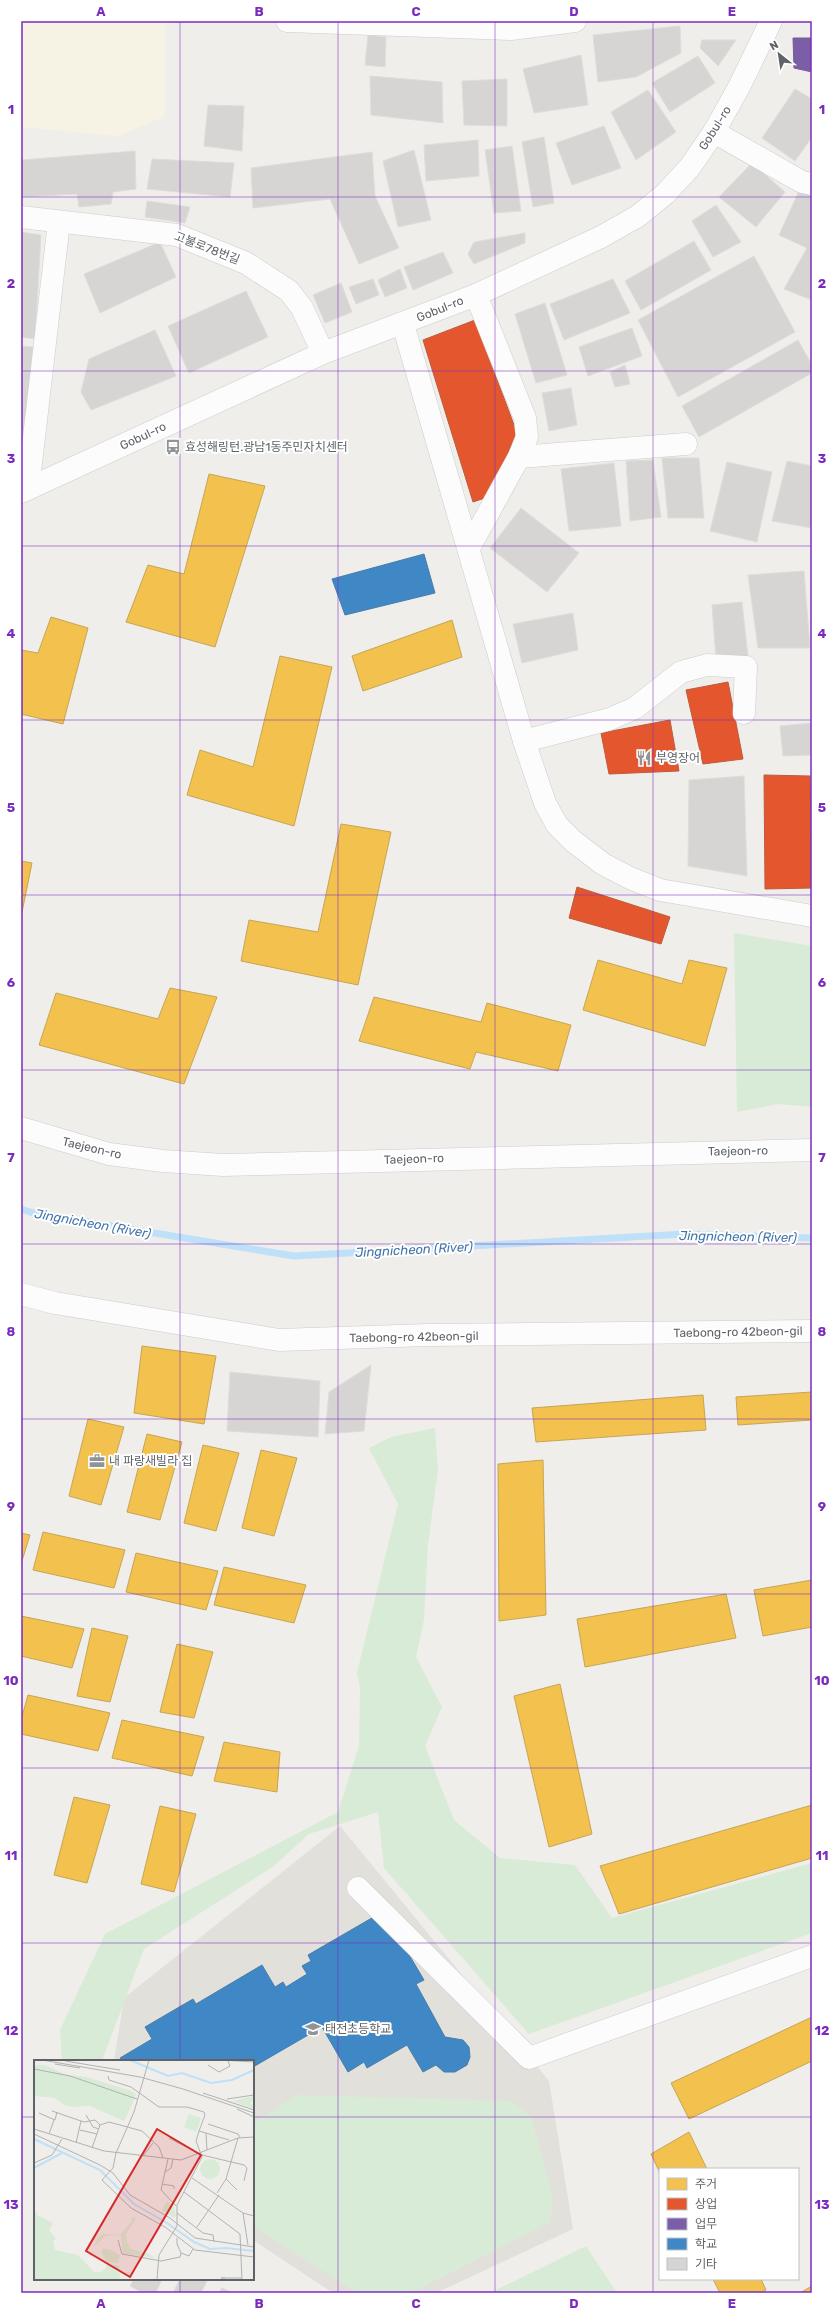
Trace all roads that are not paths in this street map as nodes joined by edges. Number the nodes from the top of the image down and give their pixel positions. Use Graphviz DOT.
graph roads {
  1 [pos="288,21"];
  2 [pos="575,21"];
  3 [pos="771,21"];
  4 [pos="714,132"];
  5 [pos="812,184"];
  6 [pos="21,217"];
  7 [pos="59,222"];
  8 [pos="476,295"];
  9 [pos="403,324"];
  10 [pos="323,353"];
  11 [pos="686,444"];
  12 [pos="520,457"];
  13 [pos="25,490"];
  14 [pos="469,548"];
  15 [pos="744,713"];
  16 [pos="524,741"];
  17 [pos="812,916"];
  18 [pos="21,1128"];
  19 [pos="812,1150"];
  20 [pos="21,1294"];
  21 [pos="812,1331"];
  22 [pos="358,1888"];
  23 [pos="812,1956"];
  1 -- 2 [label="street"];
  3 -- 4 [label="street, Gobul-ro"];
  4 -- 5 [label="street"];
  4 -- 8 [label="street, Gobul-ro"];
  6 -- 7 [label="street, 고불로78번길"];
  7 -- 10 [label="street, 고불로78번길"];
  7 -- 13 [label="street"];
  8 -- 9 [label="street, Gobul-ro"];
  8 -- 12 [label="street"];
  9 -- 10 [label="street, Gobul-ro"];
  9 -- 14 [label="street"];
  10 -- 13 [label="street, Gobul-ro"];
  11 -- 12 [label="street"];
  12 -- 14 [label="street"];
  14 -- 16 [label="street"];
  15 -- 16 [label="street"];
  16 -- 17 [label="street"];
  18 -- 19 [label="street, Taejeon-ro"];
  20 -- 21 [label="street, Taebong-ro 42beon-gil"];
  22 -- 23 [label="street"];
}
